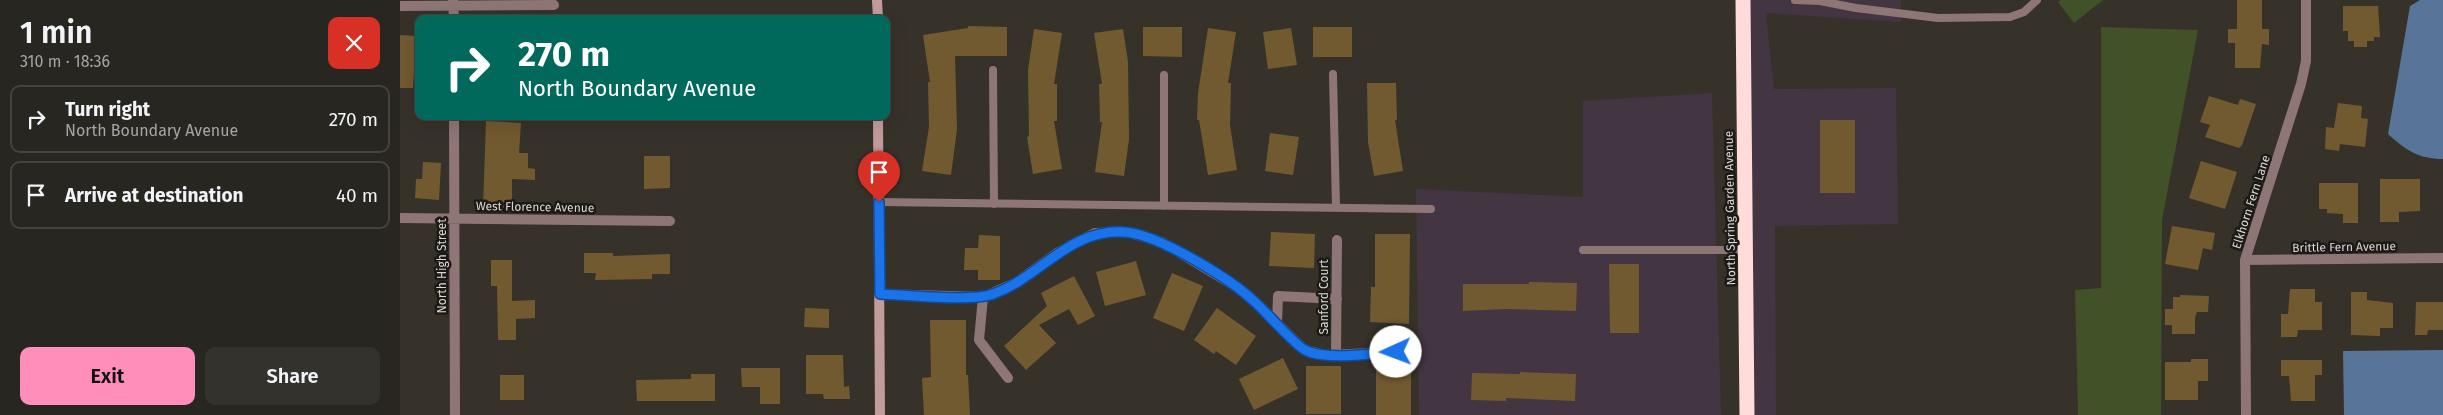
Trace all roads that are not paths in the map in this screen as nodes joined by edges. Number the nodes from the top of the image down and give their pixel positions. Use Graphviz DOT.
graph roads {
  1 [pos="877,0"];
  2 [pos="1743,0"];
  3 [pos="1795,0"];
  4 [pos="2037,0"];
  5 [pos="2306,0"];
  6 [pos="454,3"];
  7 [pos="554,5"];
  8 [pos="400,6"];
  9 [pos="878,15"];
  10 [pos="993,70"];
  11 [pos="1164,74"];
  12 [pos="1333,74"];
  13 [pos="454,120"];
  14 [pos="878,120"];
  15 [pos="879,202"];
  16 [pos="994,204"];
  17 [pos="1164,206"];
  18 [pos="1336,208"];
  19 [pos="1431,209"];
  20 [pos="400,218"];
  21 [pos="454,218"];
  22 [pos="670,221"];
  23 [pos="1337,240"];
  24 [pos="1583,250"];
  25 [pos="1746,250"];
  26 [pos="2443,258"];
  27 [pos="2245,260"];
  28 [pos="880,294"];
  29 [pos="984,297"];
  30 [pos="1336,300"];
  31 [pos="1277,323"];
  32 [pos="1396,352"];
  33 [pos="1336,355"];
  34 [pos="1008,378"];
  35 [pos="455,415"];
  36 [pos="880,415"];
  37 [pos="1747,415"];
  38 [pos="2246,415"];
  1 -- 9 [label="street"];
  2 -- 25 [label="highway, North Spring Garden Avenue"];
  3 -- 4 [label="lane"];
  5 -- 27 [label="street, Elkhorn Fern Lane"];
  6 -- 7 [label="street"];
  6 -- 8 [label="street"];
  10 -- 16 [label="lane"];
  11 -- 17 [label="lane"];
  12 -- 18 [label="lane"];
  13 -- 21 [label="street, North High Street"];
  14 -- 15 [label="street"];
  15 -- 16 [label="lane"];
  15 -- 28 [label="street"];
  16 -- 17 [label="lane"];
  17 -- 18 [label="lane"];
  18 -- 19 [label="lane"];
  20 -- 21 [label="street, West Florence Avenue"];
  21 -- 22 [label="street, West Florence Avenue"];
  21 -- 35 [label="street, North High Street"];
  23 -- 30 [label="street, Sanford Court"];
  24 -- 25 [label="lane"];
  25 -- 37 [label="highway, North Spring Garden Avenue"];
  26 -- 27 [label="street, Brittle Fern Avenue"];
  27 -- 38 [label="street, Elkhorn Fern Lane"];
  28 -- 29 [label="street"];
  28 -- 36 [label="street"];
  29 -- 31 [label="street"];
  29 -- 34 [label="street"];
  30 -- 31 [label="street"];
  30 -- 33 [label="street, Sanford Court"];
  31 -- 33 [label="street"];
  32 -- 33 [label="street"];
}
